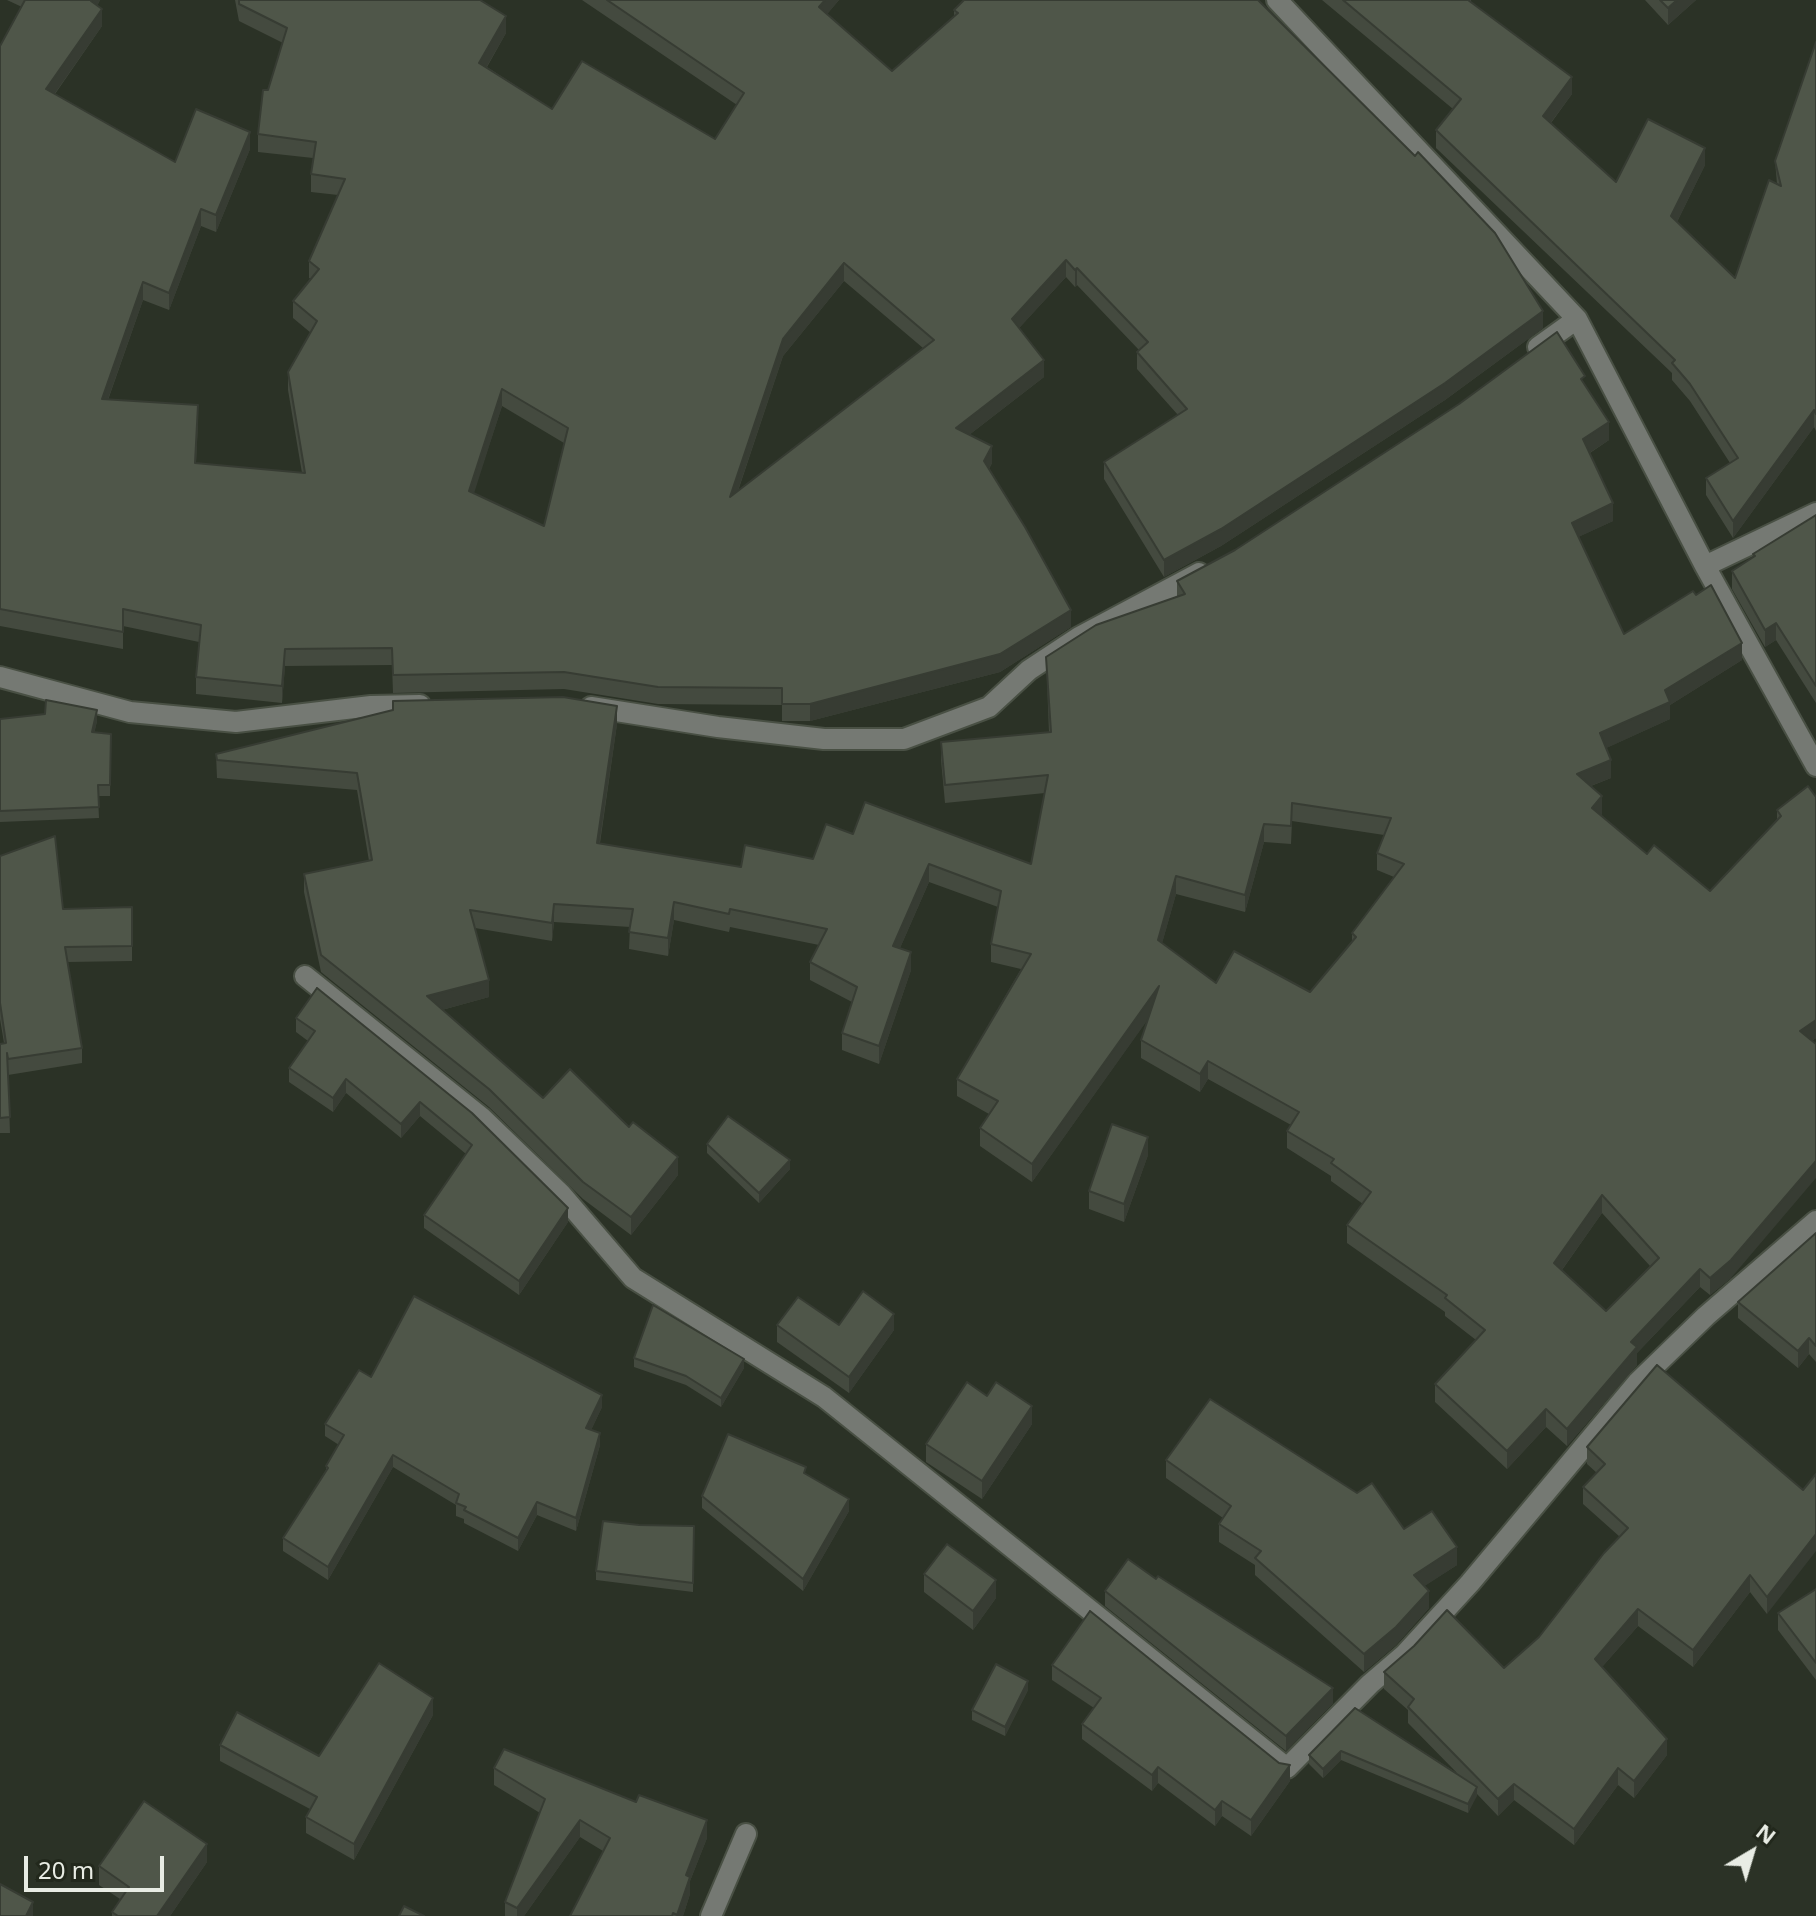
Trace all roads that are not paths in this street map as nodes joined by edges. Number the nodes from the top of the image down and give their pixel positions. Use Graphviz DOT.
graph roads {
  1 [pos="1277,0"];
  2 [pos="1577,319"];
  3 [pos="1527,356"];
  4 [pos="1816,513"];
  5 [pos="1215,564"];
  6 [pos="1705,566"];
  7 [pos="0,677"];
  8 [pos="564,702"];
  9 [pos="445,704"];
  10 [pos="1816,766"];
  11 [pos="305,976"];
  12 [pos="1816,1221"];
  13 [pos="746,1834"];
  14 [pos="711,1916"];
  1 -- 2 [label="street"];
  2 -- 3 [label="street"];
  2 -- 6 [label="street"];
  4 -- 6 [label="street"];
  5 -- 8 [label="street"];
  6 -- 10 [label="street"];
  7 -- 9 [label="street"];
  11 -- 12 [label="street"];
  13 -- 14 [label="street"];
}
